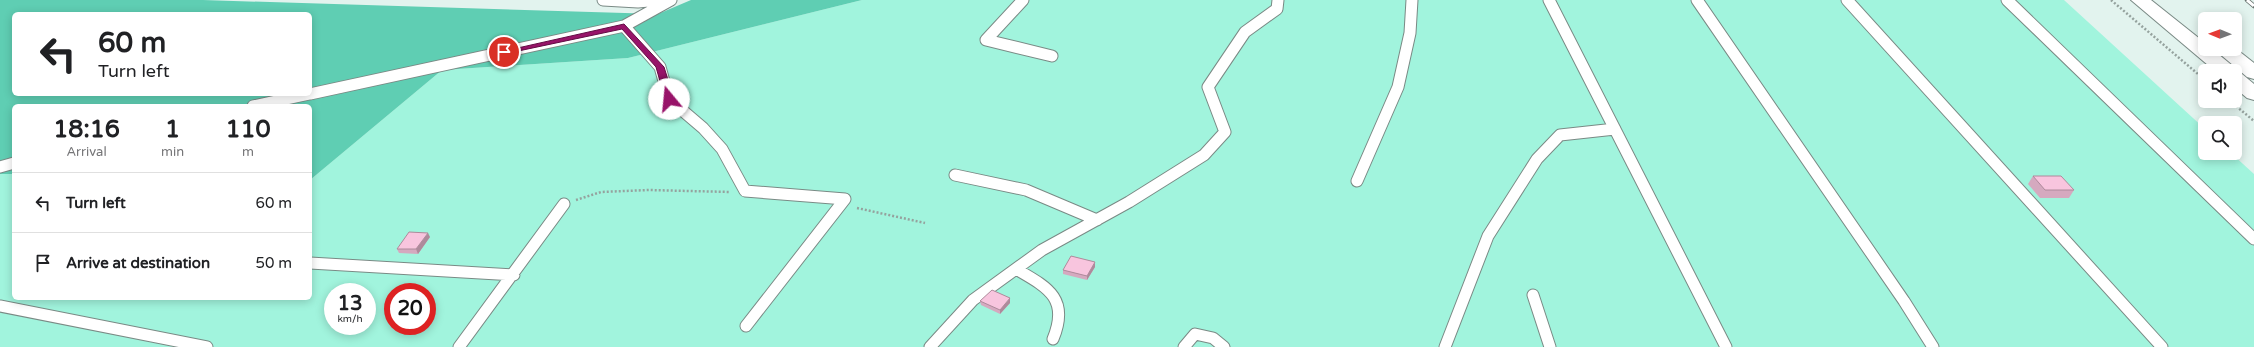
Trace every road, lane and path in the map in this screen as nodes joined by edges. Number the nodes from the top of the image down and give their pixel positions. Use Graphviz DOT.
graph roads {
  1 [pos="603,0"];
  2 [pos="659,0"];
  3 [pos="671,0"];
  4 [pos="1024,0"];
  5 [pos="1278,0"];
  6 [pos="1412,0"];
  7 [pos="1549,0"];
  8 [pos="1697,0"];
  9 [pos="1846,0"];
  10 [pos="2007,0"];
  11 [pos="2111,0"];
  12 [pos="2140,0"];
  13 [pos="2163,0"];
  14 [pos="624,26"];
  15 [pos="2198,28"];
  16 [pos="1052,56"];
  17 [pos="2233,56"];
  18 [pos="2218,64"];
  19 [pos="2254,73"];
  20 [pos="2198,74"];
  21 [pos="2242,84"];
  22 [pos="312,94"];
  23 [pos="2254,94"];
  24 [pos="300,96"];
  25 [pos="262,104"];
  26 [pos="2238,108"];
  27 [pos="2254,121"];
  28 [pos="1615,129"];
  29 [pos="12,164"];
  30 [pos="0,167"];
  31 [pos="955,175"];
  32 [pos="1357,181"];
  33 [pos="745,191"];
  34 [pos="564,204"];
  35 [pos="841,204"];
  36 [pos="1098,220"];
  37 [pos="925,222"];
  38 [pos="2254,239"];
  39 [pos="312,263"];
  40 [pos="1016,269"];
  41 [pos="514,275"];
  42 [pos="1533,295"];
  43 [pos="0,306"];
  44 [pos="746,326"];
  45 [pos="1053,339"];
  46 [pos="207,347"];
  47 [pos="459,347"];
  48 [pos="930,347"];
  49 [pos="1184,347"];
  50 [pos="1224,347"];
  51 [pos="1445,347"];
  52 [pos="1550,347"];
  53 [pos="1726,347"];
  54 [pos="1933,347"];
  55 [pos="2162,347"];
  1 -- 2 [label="lane"];
  3 -- 14 [label="lane"];
  4 -- 16 [label="lane"];
  5 -- 36 [label="lane"];
  6 -- 32 [label="lane"];
  7 -- 28 [label="lane"];
  8 -- 54 [label="lane"];
  9 -- 55 [label="lane"];
  10 -- 38 [label="lane"];
  11 -- 20 [label="path"];
  12 -- 18 [label="main road"];
  13 -- 15 [label="main road"];
  14 -- 22 [label="lane"];
  14 -- 33 [label="lane"];
  17 -- 19 [label="main road"];
  21 -- 23 [label="main road"];
  24 -- 25 [label="lane"];
  26 -- 27 [label="path"];
  28 -- 51 [label="lane"];
  28 -- 53 [label="lane"];
  29 -- 30 [label="lane"];
  31 -- 36 [label="lane"];
  33 -- 34 [label="path"];
  33 -- 35 [label="lane"];
  34 -- 41 [label="lane"];
  35 -- 37 [label="path"];
  35 -- 44 [label="lane"];
  36 -- 40 [label="lane"];
  39 -- 41 [label="lane"];
  40 -- 45 [label="lane"];
  40 -- 48 [label="lane"];
  41 -- 47 [label="lane"];
  42 -- 52 [label="lane"];
  43 -- 46 [label="lane"];
  49 -- 50 [label="lane"];
}
